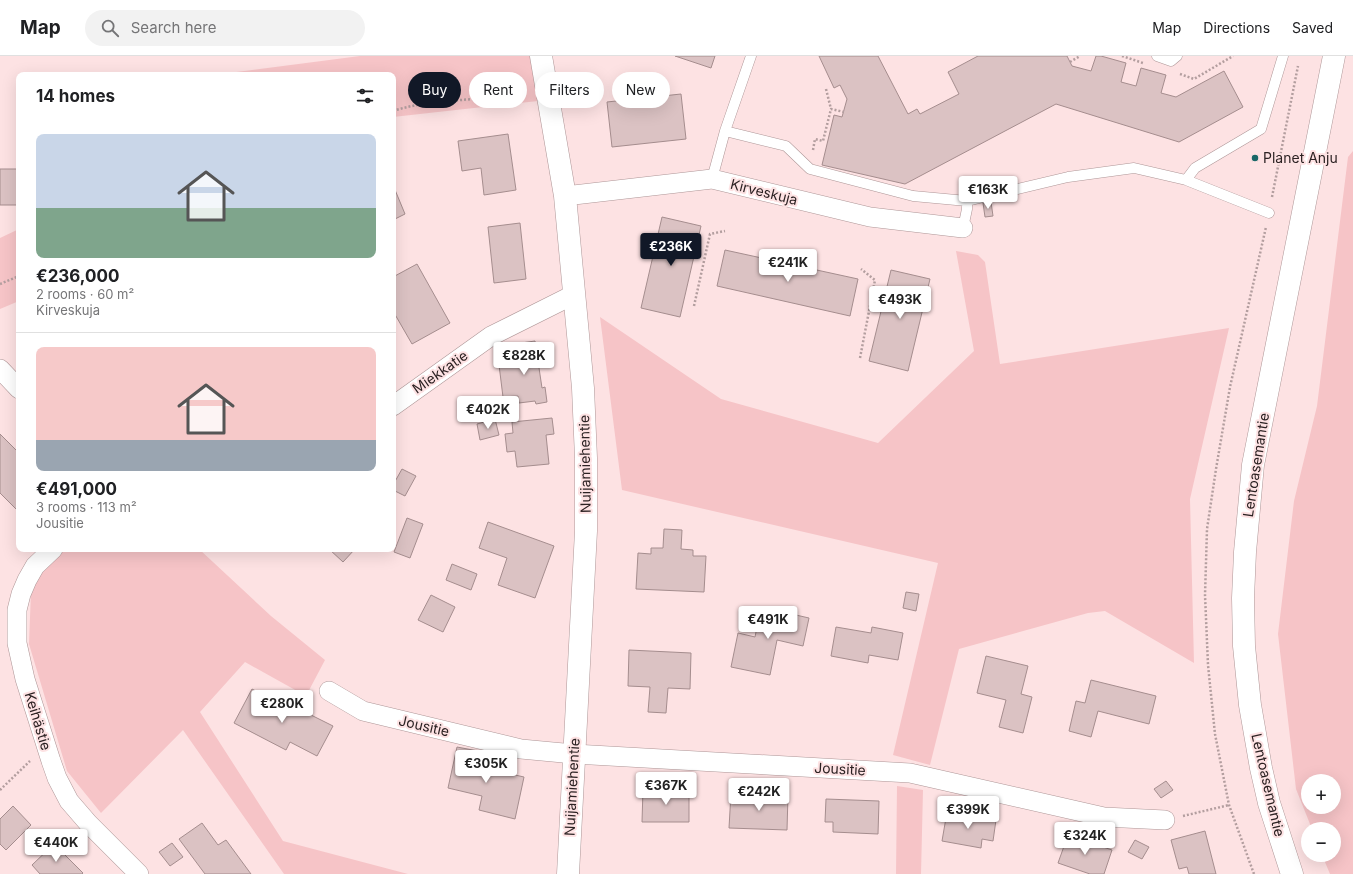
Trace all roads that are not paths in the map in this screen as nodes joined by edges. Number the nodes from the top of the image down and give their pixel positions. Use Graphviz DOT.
graph roads {
  1 [pos="541,56"];
  2 [pos="751,56"];
  3 [pos="1157,56"];
  4 [pos="1177,56"];
  5 [pos="1283,56"];
  6 [pos="1334,56"];
  7 [pos="725,131"];
  8 [pos="712,179"];
  9 [pos="1186,180"];
  10 [pos="565,196"];
  11 [pos="967,201"];
  12 [pos="1269,213"];
  13 [pos="963,228"];
  14 [pos="573,295"];
  15 [pos="0,369"];
  16 [pos="16,386"];
  17 [pos="396,404"];
  18 [pos="49,552"];
  19 [pos="329,691"];
  20 [pos="574,754"];
  21 [pos="1165,820"];
  22 [pos="139,874"];
  23 [pos="568,874"];
  24 [pos="1292,874"];
  1 -- 10 [label="street, Nuijamiehentie"];
  2 -- 7 [label="lane"];
  3 -- 4 [label="lane"];
  5 -- 9 [label="lane"];
  6 -- 24 [label="street, Lentoasemantie"];
  7 -- 8 [label="lane"];
  7 -- 11 [label="lane"];
  8 -- 10 [label="street, Kirveskuja"];
  8 -- 13 [label="street, Kirveskuja"];
  9 -- 11 [label="lane"];
  9 -- 12 [label="lane"];
  10 -- 14 [label="street, Nuijamiehentie"];
  11 -- 13 [label="lane"];
  14 -- 17 [label="street, Miekkatie"];
  14 -- 20 [label="street, Nuijamiehentie"];
  15 -- 16 [label="street"];
  18 -- 22 [label="street, Keihästie"];
  19 -- 20 [label="street, Jousitie"];
  20 -- 21 [label="street, Jousitie"];
  20 -- 23 [label="street, Nuijamiehentie"];
}
